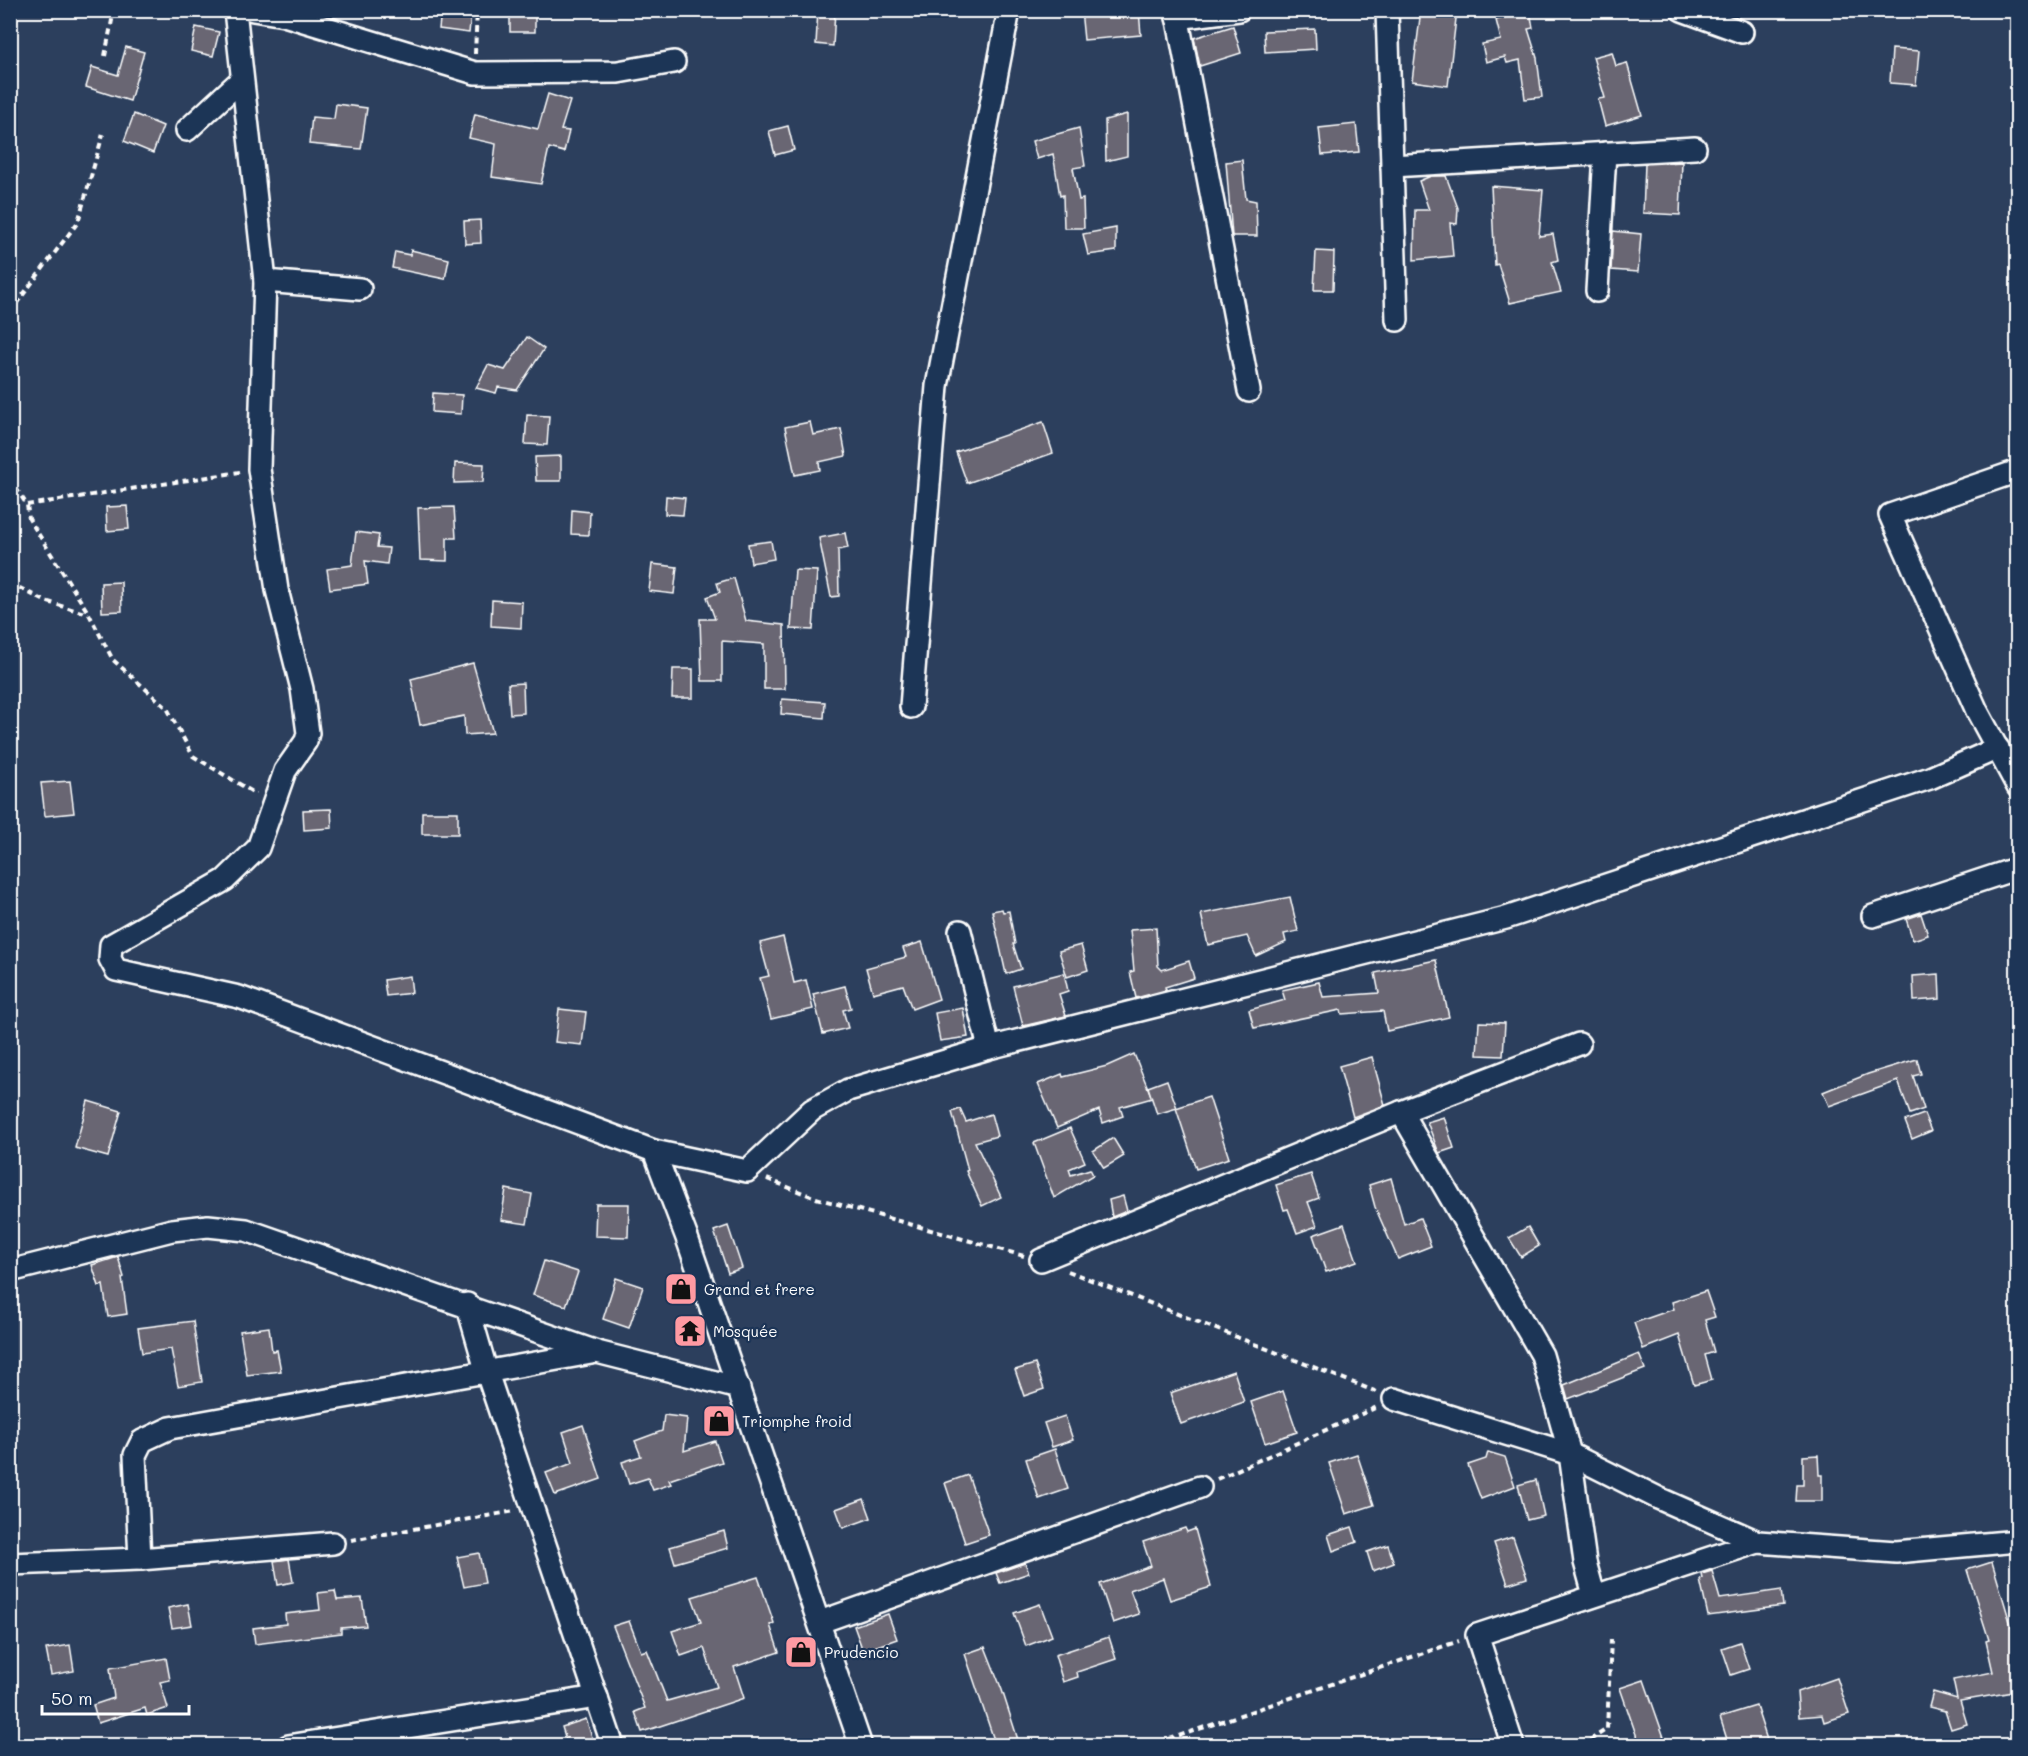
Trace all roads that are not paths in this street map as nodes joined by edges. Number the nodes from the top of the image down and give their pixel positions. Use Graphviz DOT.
graph roads {
  1 [pos="235,10"];
  2 [pos="253,10"];
  3 [pos="1009,10"];
  4 [pos="1239,10"];
  5 [pos="1387,10"];
  6 [pos="1682,10"];
  7 [pos="1176,14"];
  8 [pos="1742,32"];
  9 [pos="674,62"];
  10 [pos="241,80"];
  11 [pos="187,130"];
  12 [pos="1695,148"];
  13 [pos="1605,153"];
  14 [pos="1392,166"];
  15 [pos="265,281"];
  16 [pos="360,289"];
  17 [pos="1597,291"];
  18 [pos="1397,320"];
  19 [pos="1249,391"];
  20 [pos="2018,471"];
  21 [pos="911,706"];
  22 [pos="1998,748"];
  23 [pos="2018,787"];
  24 [pos="2018,868"];
  25 [pos="1873,916"];
  26 [pos="960,931"];
  27 [pos="1580,1044"];
  28 [pos="989,1048"];
  29 [pos="1401,1112"];
  30 [pos="654,1151"];
  31 [pos="1041,1260"];
  32 [pos="10,1271"];
  33 [pos="467,1304"];
  34 [pos="597,1352"];
  35 [pos="487,1373"];
  36 [pos="738,1388"];
  37 [pos="1394,1399"];
  38 [pos="1570,1454"];
  39 [pos="1200,1487"];
  40 [pos="2018,1541"];
  41 [pos="1758,1542"];
  42 [pos="333,1543"];
  43 [pos="140,1559"];
  44 [pos="10,1564"];
  45 [pos="1594,1595"];
  46 [pos="820,1622"];
  47 [pos="597,1697"];
  48 [pos="288,1746"];
  49 [pos="613,1746"];
  50 [pos="861,1746"];
  51 [pos="1513,1746"];
  1 -- 10 [label="street"];
  2 -- 9 [label="street"];
  3 -- 21 [label="street"];
  4 -- 7 [label="street"];
  5 -- 14 [label="street"];
  6 -- 8 [label="street"];
  7 -- 19 [label="street"];
  10 -- 11 [label="street"];
  10 -- 15 [label="street"];
  12 -- 13 [label="street"];
  13 -- 14 [label="street"];
  13 -- 17 [label="street"];
  14 -- 18 [label="street"];
  15 -- 16 [label="street"];
  15 -- 30 [label="street"];
  20 -- 22 [label="street"];
  22 -- 23 [label="street"];
  22 -- 28 [label="street"];
  24 -- 25 [label="street"];
  26 -- 28 [label="street"];
  27 -- 29 [label="street"];
  28 -- 30 [label="street"];
  29 -- 31 [label="street"];
  29 -- 38 [label="street"];
  30 -- 36 [label="street"];
  32 -- 33 [label="street"];
  33 -- 34 [label="street"];
  33 -- 35 [label="street"];
  34 -- 35 [label="street"];
  34 -- 36 [label="street"];
  35 -- 43 [label="street"];
  35 -- 47 [label="street"];
  36 -- 46 [label="street"];
  37 -- 38 [label="street"];
  38 -- 41 [label="street"];
  38 -- 45 [label="street"];
  39 -- 46 [label="street"];
  40 -- 41 [label="street"];
  41 -- 45 [label="street"];
  42 -- 43 [label="street"];
  43 -- 44 [label="street"];
  45 -- 51 [label="street"];
  46 -- 50 [label="street"];
  47 -- 48 [label="street"];
  47 -- 49 [label="street"];
}
